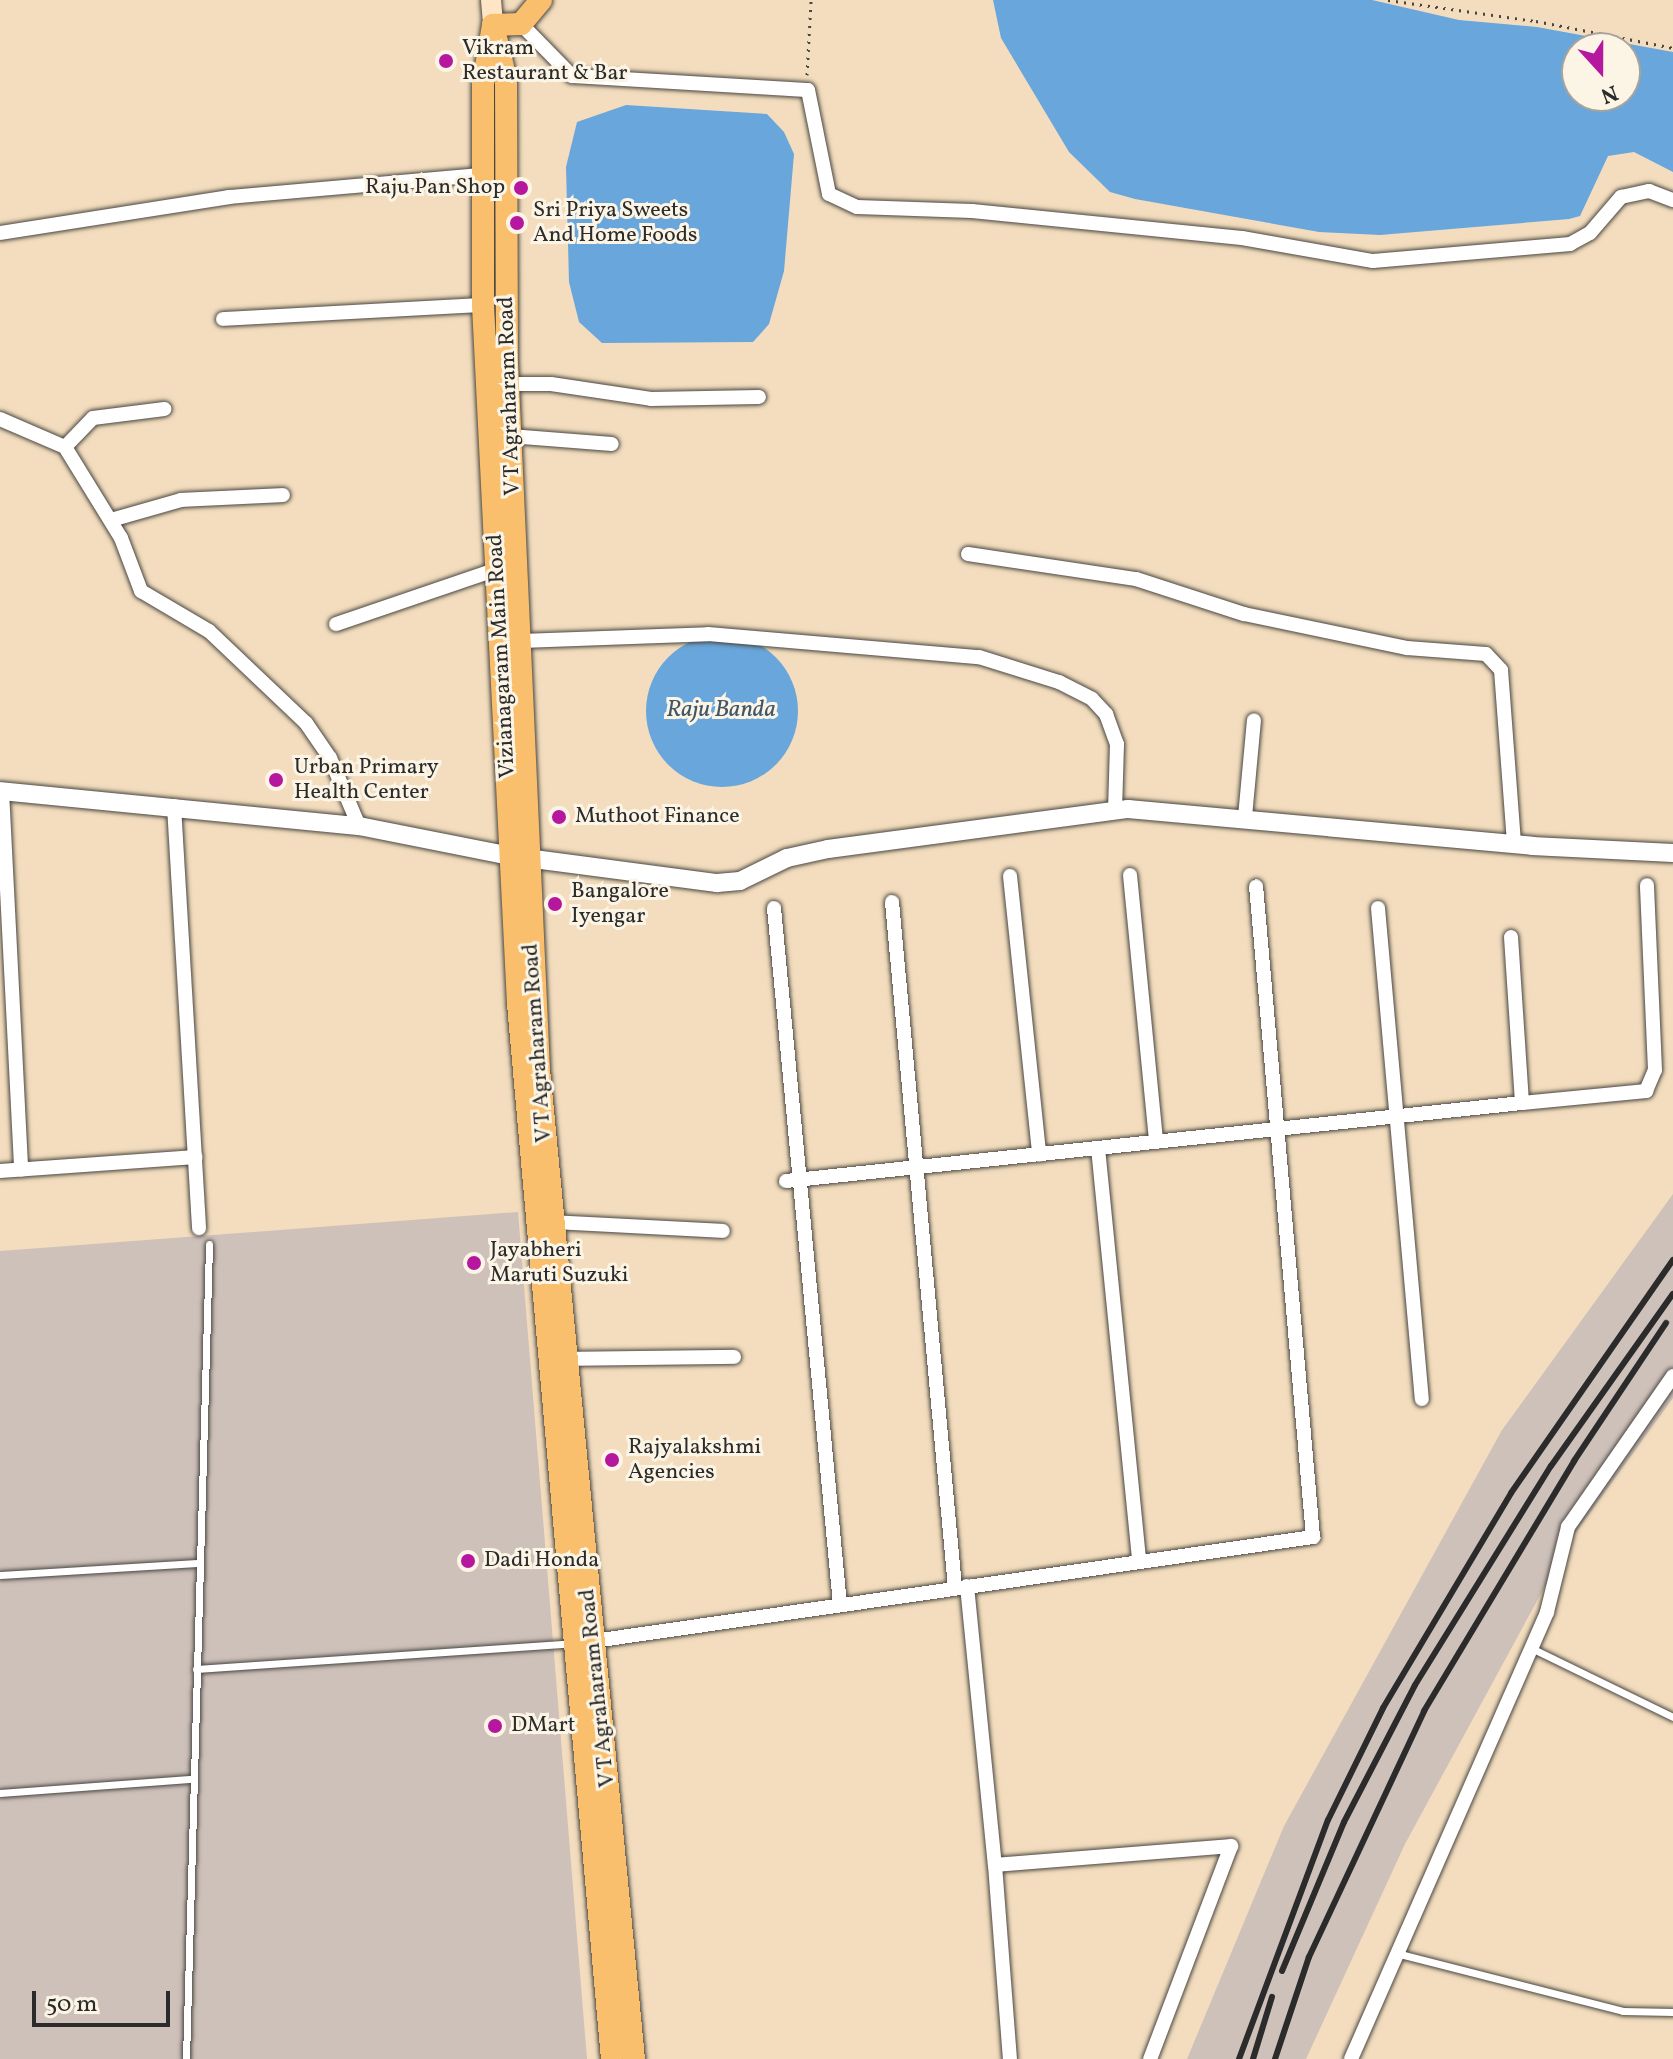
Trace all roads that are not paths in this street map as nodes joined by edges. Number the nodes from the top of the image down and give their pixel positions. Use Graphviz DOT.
graph roads {
  1 [pos="491,0"];
  2 [pos="541,0"];
  3 [pos="521,24"];
  4 [pos="493,25"];
  5 [pos="482,175"];
  6 [pos="1673,200"];
  7 [pos="0,233"];
  8 [pos="483,305"];
  9 [pos="223,319"];
  10 [pos="508,384"];
  11 [pos="759,397"];
  12 [pos="164,409"];
  13 [pos="0,419"];
  14 [pos="510,436"];
  15 [pos="612,444"];
  16 [pos="65,447"];
  17 [pos="283,495"];
  18 [pos="111,520"];
  19 [pos="968,554"];
  20 [pos="498,569"];
  21 [pos="336,624"];
  22 [pos="521,641"];
  23 [pos="1254,720"];
  24 [pos="1,791"];
  25 [pos="174,806"];
  26 [pos="1115,811"];
  27 [pos="1245,817"];
  28 [pos="359,826"];
  29 [pos="1514,844"];
  30 [pos="1673,853"];
  31 [pos="520,857"];
  32 [pos="1130,875"];
  33 [pos="1010,876"];
  34 [pos="1647,885"];
  35 [pos="1256,886"];
  36 [pos="892,902"];
  37 [pos="774,908"];
  38 [pos="1378,908"];
  39 [pos="1511,937"];
  40 [pos="1522,1103"];
  41 [pos="1397,1116"];
  42 [pos="1281,1128"];
  43 [pos="1156,1142"];
  44 [pos="1098,1148"];
  45 [pos="1039,1154"];
  46 [pos="195,1157"];
  47 [pos="919,1167"];
  48 [pos="21,1170"];
  49 [pos="0,1171"];
  50 [pos="792,1180"];
  51 [pos="552,1222"];
  52 [pos="199,1228"];
  53 [pos="723,1231"];
  54 [pos="209,1244"];
  55 [pos="734,1357"];
  56 [pos="564,1359"];
  57 [pos="1673,1376"];
  58 [pos="1422,1399"];
  59 [pos="1139,1561"];
  60 [pos="198,1563"];
  61 [pos="0,1575"];
  62 [pos="961,1586"];
  63 [pos="840,1605"];
  64 [pos="584,1642"];
  65 [pos="1531,1648"];
  66 [pos="196,1669"];
  67 [pos="1673,1717"];
  68 [pos="192,1779"];
  69 [pos="0,1793"];
  70 [pos="995,1865"];
  71 [pos="1396,1953"];
  72 [pos="1673,2012"];
  73 [pos="186,2059"];
  74 [pos="612,2059"];
  75 [pos="634,2059"];
  76 [pos="1010,2059"];
  77 [pos="1150,2059"];
  78 [pos="1351,2059"];
  1 -- 4 [label="main road"];
  2 -- 3 [label="main road"];
  3 -- 4 [label="main road"];
  3 -- 6 [label="street"];
  4 -- 5 [label="main road, Vizianagaram Main Road"];
  4 -- 10 [label="main road, V T Agraharam Road"];
  5 -- 7 [label="street"];
  5 -- 8 [label="main road, Vizianagaram Main Road"];
  8 -- 9 [label="street"];
  8 -- 20 [label="main road, Vizianagaram Main Road"];
  10 -- 11 [label="street"];
  10 -- 14 [label="main road, V T Agraharam Road"];
  12 -- 16 [label="street"];
  13 -- 16 [label="street"];
  14 -- 15 [label="street"];
  14 -- 22 [label="main road, V T Agraharam Road"];
  16 -- 18 [label="street"];
  17 -- 18 [label="street"];
  18 -- 28 [label="street"];
  19 -- 29 [label="street"];
  20 -- 21 [label="street"];
  20 -- 31 [label="main road, Vizianagaram Main Road"];
  22 -- 26 [label="street"];
  22 -- 31 [label="main road, V T Agraharam Road"];
  23 -- 27 [label="street"];
  24 -- 25 [label="street"];
  24 -- 48 [label="street"];
  25 -- 28 [label="street"];
  25 -- 46 [label="street"];
  26 -- 27 [label="street"];
  26 -- 31 [label="street"];
  27 -- 29 [label="street"];
  28 -- 31 [label="street"];
  29 -- 30 [label="street"];
  31 -- 51 [label="main road, V T Agraharam Road"];
  31 -- 64 [label="main road, V T Agraharam Road"];
  32 -- 43 [label="street"];
  33 -- 45 [label="street"];
  34 -- 40 [label="street"];
  35 -- 42 [label="street"];
  36 -- 47 [label="street"];
  37 -- 50 [label="street"];
  38 -- 41 [label="street"];
  39 -- 40 [label="street"];
  40 -- 41 [label="street"];
  41 -- 42 [label="street"];
  41 -- 58 [label="street"];
  42 -- 43 [label="street"];
  42 -- 59 [label="street"];
  43 -- 44 [label="street"];
  44 -- 45 [label="street"];
  44 -- 59 [label="street"];
  45 -- 47 [label="street"];
  46 -- 48 [label="street"];
  46 -- 52 [label="street"];
  47 -- 50 [label="street"];
  47 -- 62 [label="street"];
  48 -- 49 [label="street"];
  50 -- 63 [label="street"];
  51 -- 53 [label="street"];
  51 -- 56 [label="main road, V T Agraharam Road"];
  54 -- 60 [label="lane"];
  55 -- 56 [label="street"];
  56 -- 64 [label="main road, V T Agraharam Road"];
  57 -- 65 [label="street"];
  59 -- 62 [label="street"];
  60 -- 61 [label="lane"];
  60 -- 66 [label="lane"];
  62 -- 63 [label="street"];
  62 -- 70 [label="street"];
  63 -- 64 [label="street"];
  64 -- 66 [label="lane"];
  64 -- 74 [label="main road, V T Agraharam Road"];
  64 -- 75 [label="main road, V T Agraharam Road"];
  65 -- 67 [label="lane"];
  65 -- 71 [label="street"];
  66 -- 68 [label="lane"];
  68 -- 69 [label="lane"];
  68 -- 73 [label="lane"];
  70 -- 76 [label="street"];
  70 -- 77 [label="street"];
  71 -- 72 [label="lane"];
  71 -- 78 [label="street"];
}
